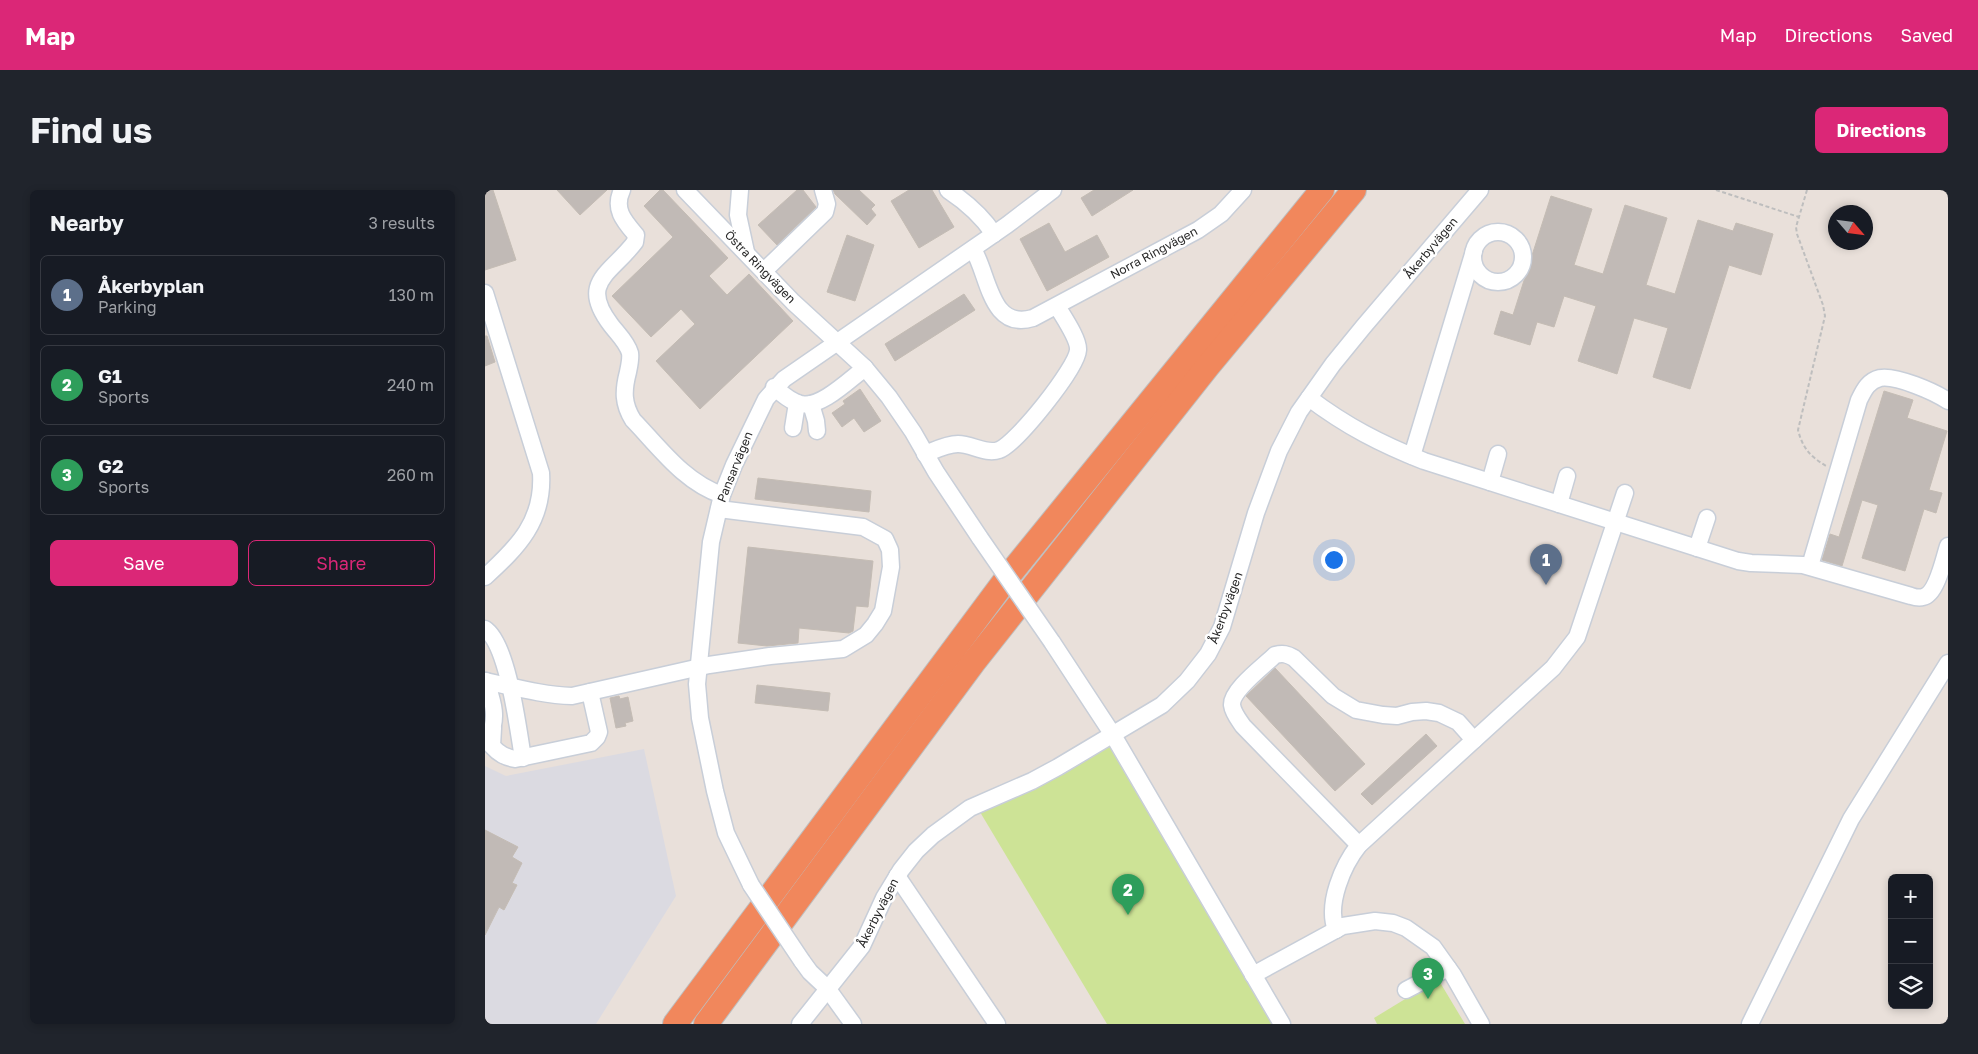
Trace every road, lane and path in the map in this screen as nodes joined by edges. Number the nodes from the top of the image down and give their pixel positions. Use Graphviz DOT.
graph roads {
  1 [pos="622,190"];
  2 [pos="685,190"];
  3 [pos="740,190"];
  4 [pos="823,190"];
  5 [pos="948,190"];
  6 [pos="1053,190"];
  7 [pos="1243,190"];
  8 [pos="1322,190"];
  9 [pos="1354,190"];
  10 [pos="1480,190"];
  11 [pos="1716,190"];
  12 [pos="1807,190"];
  13 [pos="1799,216"];
  14 [pos="994,234"];
  15 [pos="973,249"];
  16 [pos="1474,251"];
  17 [pos="746,253"];
  18 [pos="763,271"];
  19 [pos="1491,282"];
  20 [pos="1461,292"];
  21 [pos="485,293"];
  22 [pos="1057,306"];
  23 [pos="837,342"];
  24 [pos="865,368"];
  25 [pos="774,387"];
  26 [pos="1309,398"];
  27 [pos="1948,401"];
  28 [pos="804,403"];
  29 [pos="793,428"];
  30 [pos="817,431"];
  31 [pos="925,454"];
  32 [pos="1498,454"];
  33 [pos="1412,456"];
  34 [pos="1839,470"];
  35 [pos="1567,476"];
  36 [pos="1490,482"];
  37 [pos="1625,493"];
  38 [pos="720,502"];
  39 [pos="1559,504"];
  40 [pos="1707,518"];
  41 [pos="1615,522"];
  42 [pos="1948,546"];
  43 [pos="1697,548"];
  44 [pos="1810,566"];
  45 [pos="485,578"];
  46 [pos="485,629"];
  47 [pos="1948,663"];
  48 [pos="699,667"];
  49 [pos="486,681"];
  50 [pos="511,686"];
  51 [pos="590,692"];
  52 [pos="489,735"];
  53 [pos="1113,735"];
  54 [pos="1474,740"];
  55 [pos="523,758"];
  56 [pos="1359,845"];
  57 [pos="897,876"];
  58 [pos="1336,930"];
  59 [pos="1448,968"];
  60 [pos="1253,975"];
  61 [pos="827,988"];
  62 [pos="1407,990"];
  63 [pos="675,1024"];
  64 [pos="706,1024"];
  65 [pos="800,1024"];
  66 [pos="853,1024"];
  67 [pos="997,1024"];
  68 [pos="1282,1024"];
  69 [pos="1481,1024"];
  70 [pos="1750,1024"];
  1 -- 38 [label="street"];
  2 -- 17 [label="street, Östra Ringvägen"];
  3 -- 17 [label="street"];
  4 -- 18 [label="street"];
  5 -- 14 [label="street"];
  6 -- 14 [label="street, Pansarvägen"];
  7 -- 22 [label="street, Norra Ringvägen"];
  8 -- 63 [label="highway"];
  9 -- 64 [label="highway"];
  10 -- 26 [label="street, Åkerbyvägen"];
  11 -- 13 [label="path"];
  12 -- 13 [label="path"];
  13 -- 34 [label="path"];
  14 -- 15 [label="street, Pansarvägen"];
  15 -- 22 [label="street, Norra Ringvägen"];
  15 -- 23 [label="street, Pansarvägen"];
  16 -- 19 [label="street"];
  16 -- 19 [label="street"];
  16 -- 20 [label="street"];
  17 -- 18 [label="street, Östra Ringvägen"];
  18 -- 23 [label="street, Östra Ringvägen"];
  19 -- 20 [label="street"];
  20 -- 33 [label="street"];
  21 -- 45 [label="street"];
  22 -- 31 [label="street"];
  23 -- 24 [label="street, Östra Ringvägen"];
  23 -- 25 [label="street, Pansarvägen"];
  24 -- 28 [label="street"];
  24 -- 31 [label="street, Östra Ringvägen"];
  25 -- 28 [label="street"];
  25 -- 38 [label="street, Pansarvägen"];
  26 -- 33 [label="street"];
  26 -- 53 [label="street, Åkerbyvägen"];
  27 -- 34 [label="street"];
  28 -- 29 [label="street"];
  28 -- 30 [label="street"];
  31 -- 53 [label="street, Östra Ringvägen, bridge"];
  32 -- 36 [label="street"];
  33 -- 36 [label="street"];
  34 -- 44 [label="street"];
  35 -- 39 [label="street"];
  36 -- 39 [label="street"];
  37 -- 41 [label="street"];
  38 -- 48 [label="street, Pansarvägen"];
  38 -- 48 [label="street"];
  39 -- 41 [label="street"];
  40 -- 43 [label="street"];
  41 -- 43 [label="street"];
  41 -- 54 [label="street"];
  42 -- 44 [label="street"];
  43 -- 44 [label="street"];
  46 -- 50 [label="street"];
  47 -- 70 [label="street"];
  48 -- 51 [label="street"];
  48 -- 61 [label="street, Pansarvägen, bridge"];
  49 -- 50 [label="street"];
  49 -- 52 [label="street"];
  50 -- 51 [label="street"];
  50 -- 55 [label="street"];
  51 -- 55 [label="street"];
  52 -- 55 [label="street"];
  53 -- 57 [label="street, Åkerbyvägen"];
  53 -- 60 [label="street, Östra Ringvägen"];
  54 -- 56 [label="street"];
  54 -- 56 [label="street"];
  56 -- 58 [label="street"];
  57 -- 61 [label="street, Åkerbyvägen"];
  57 -- 67 [label="street"];
  58 -- 59 [label="street"];
  58 -- 60 [label="street"];
  59 -- 62 [label="street"];
  59 -- 69 [label="street"];
  60 -- 68 [label="street, Östra Ringvägen"];
  61 -- 65 [label="street, Åkerbyvägen"];
  61 -- 66 [label="street"];
}
